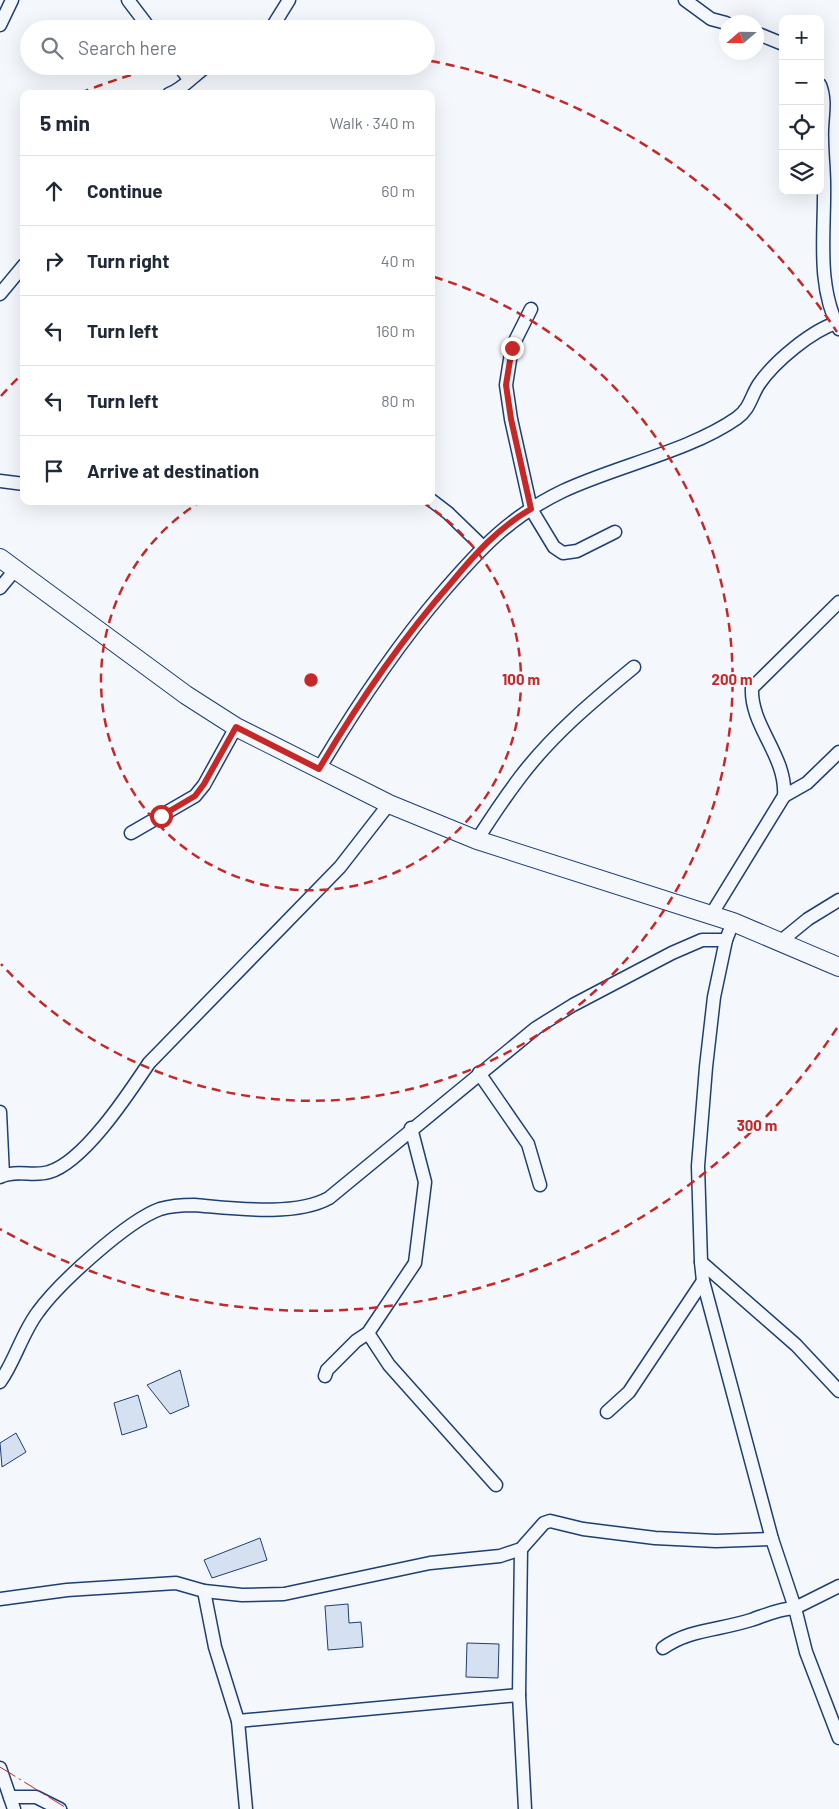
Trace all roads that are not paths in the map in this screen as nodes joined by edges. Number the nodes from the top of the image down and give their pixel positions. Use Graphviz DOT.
graph roads {
  1 [pos="12,0"];
  2 [pos="128,0"];
  3 [pos="289,0"];
  4 [pos="685,0"];
  5 [pos="143,20"];
  6 [pos="277,20"];
  7 [pos="719,21"];
  8 [pos="0,25"];
  9 [pos="764,36"];
  10 [pos="779,42"];
  11 [pos="186,75"];
  12 [pos="195,75"];
  13 [pos="189,79"];
  14 [pos="180,90"];
  15 [pos="824,105"];
  16 [pos="20,270"];
  17 [pos="0,294"];
  18 [pos="531,309"];
  19 [pos="838,325"];
  20 [pos="0,481"];
  21 [pos="20,484"];
  22 [pos="435,503"];
  23 [pos="531,509"];
  24 [pos="615,532"];
  25 [pos="482,546"];
  26 [pos="0,558"];
  27 [pos="15,570"];
  28 [pos="0,588"];
  29 [pos="839,602"];
  30 [pos="634,667"];
  31 [pos="236,727"];
  32 [pos="839,752"];
  33 [pos="319,769"];
  34 [pos="784,796"];
  35 [pos="389,804"];
  36 [pos="131,833"];
  37 [pos="477,840"];
  38 [pos="839,900"];
  39 [pos="711,915"];
  40 [pos="733,922"];
  41 [pos="726,940"];
  42 [pos="781,941"];
  43 [pos="839,967"];
  44 [pos="479,1073"];
  45 [pos="0,1112"];
  46 [pos="411,1128"];
  47 [pos="2,1176"];
  48 [pos="540,1184"];
  49 [pos="701,1262"];
  50 [pos="703,1281"];
  51 [pos="368,1333"];
  52 [pos="326,1376"];
  53 [pos="0,1382"];
  54 [pos="839,1391"];
  55 [pos="607,1412"];
  56 [pos="496,1485"];
  57 [pos="772,1539"];
  58 [pos="521,1549"];
  59 [pos="839,1586"];
  60 [pos="204,1591"];
  61 [pos="0,1600"];
  62 [pos="795,1608"];
  63 [pos="663,1648"];
  64 [pos="519,1694"];
  65 [pos="238,1721"];
  66 [pos="839,1738"];
  67 [pos="0,1768"];
  68 [pos="12,1803"];
  69 [pos="60,1809"];
  70 [pos="246,1809"];
  71 [pos="525,1809"];
  1 -- 8 [label="street"];
  2 -- 5 [label="street"];
  3 -- 6 [label="street"];
  4 -- 7 [label="street"];
  9 -- 10 [label="street"];
  11 -- 13 [label="street"];
  12 -- 13 [label="street"];
  13 -- 14 [label="street"];
  15 -- 19 [label="street"];
  16 -- 17 [label="street"];
  18 -- 23 [label="street"];
  19 -- 23 [label="street"];
  20 -- 21 [label="street"];
  22 -- 25 [label="street"];
  23 -- 24 [label="street"];
  23 -- 25 [label="street"];
  25 -- 33 [label="street"];
  26 -- 27 [label="main road"];
  27 -- 28 [label="street"];
  27 -- 31 [label="main road"];
  29 -- 34 [label="street"];
  30 -- 37 [label="street"];
  31 -- 33 [label="main road"];
  31 -- 36 [label="street"];
  32 -- 34 [label="street"];
  33 -- 35 [label="main road"];
  34 -- 39 [label="street"];
  35 -- 37 [label="main road"];
  35 -- 47 [label="street"];
  37 -- 39 [label="main road"];
  38 -- 42 [label="street"];
  39 -- 40 [label="main road"];
  40 -- 41 [label="street"];
  40 -- 42 [label="main road"];
  41 -- 44 [label="street"];
  41 -- 49 [label="street"];
  42 -- 43 [label="main road"];
  44 -- 46 [label="street"];
  44 -- 48 [label="street"];
  45 -- 47 [label="street"];
  46 -- 51 [label="street"];
  46 -- 53 [label="street"];
  49 -- 50 [label="street"];
  49 -- 54 [label="street"];
  50 -- 55 [label="street"];
  50 -- 57 [label="street"];
  51 -- 52 [label="street"];
  51 -- 56 [label="street"];
  57 -- 58 [label="street"];
  57 -- 62 [label="street"];
  58 -- 60 [label="street"];
  58 -- 64 [label="street"];
  59 -- 62 [label="street"];
  60 -- 61 [label="street"];
  60 -- 65 [label="street"];
  62 -- 63 [label="street"];
  62 -- 66 [label="street"];
  64 -- 65 [label="street"];
  64 -- 71 [label="street"];
  65 -- 70 [label="street"];
  67 -- 68 [label="street"];
  68 -- 69 [label="street"];
}
